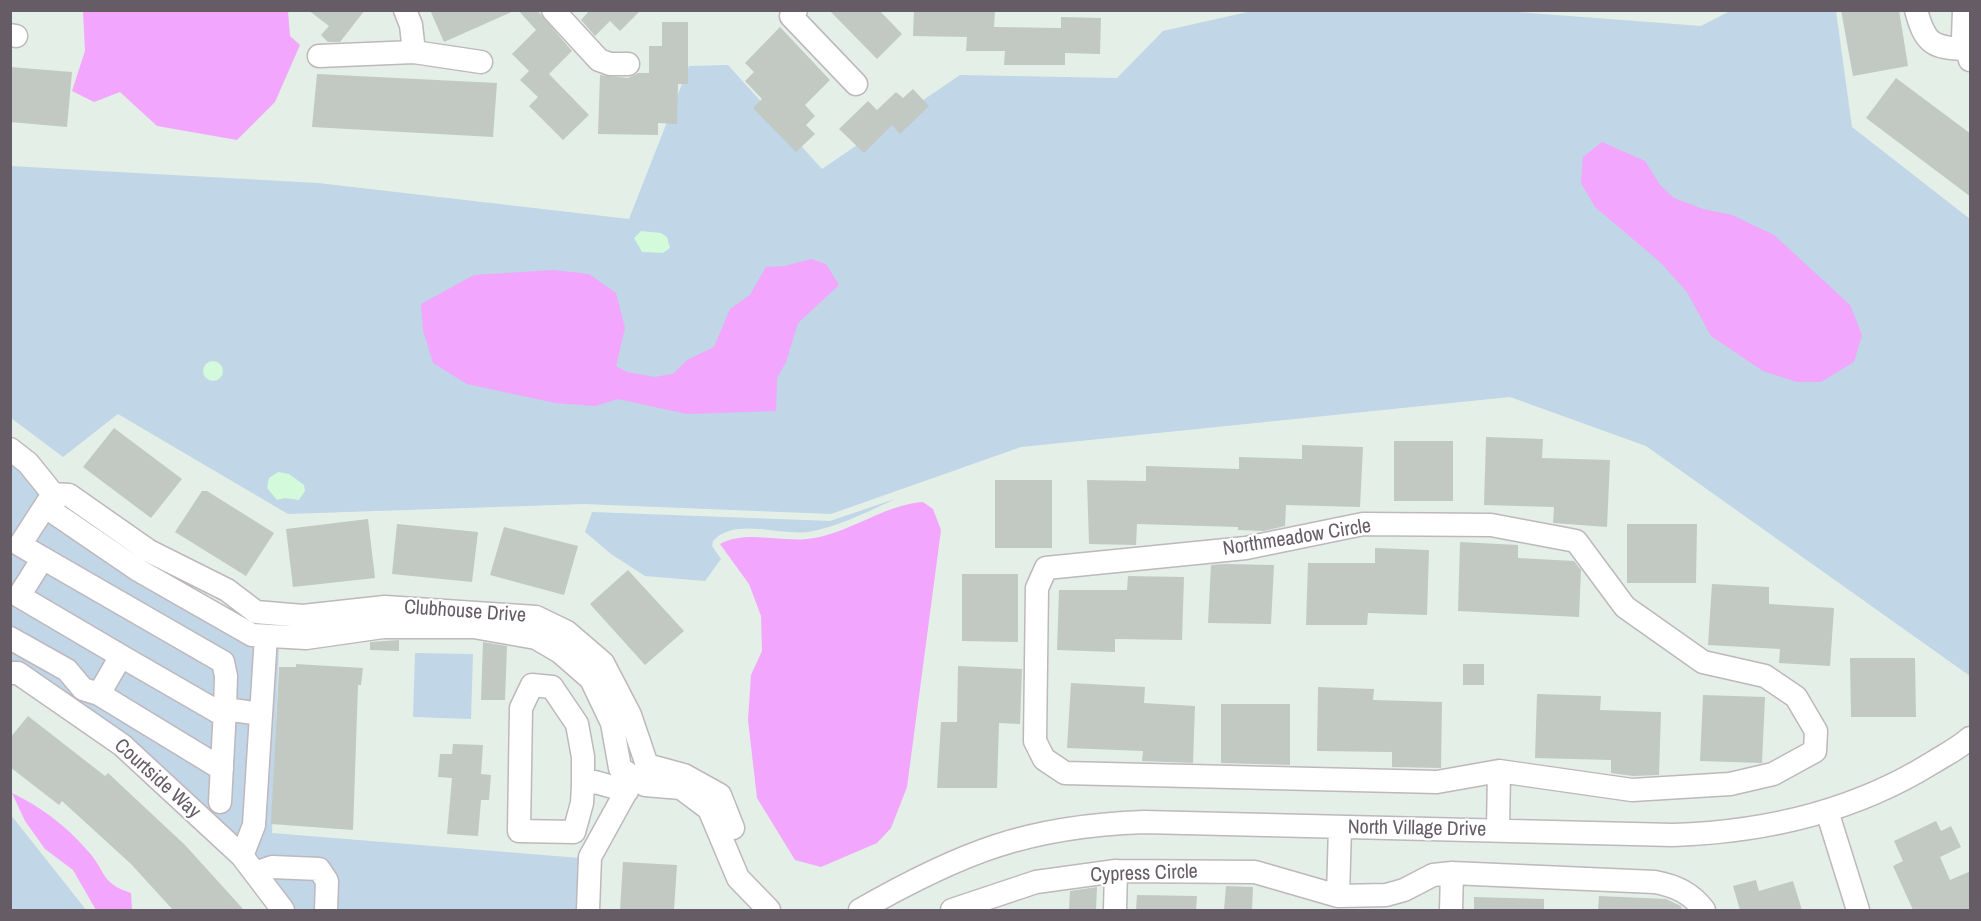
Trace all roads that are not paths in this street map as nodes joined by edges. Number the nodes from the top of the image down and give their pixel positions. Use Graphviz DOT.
graph roads {
  1 [pos="405,10"];
  2 [pos="553,10"];
  3 [pos="796,10"];
  4 [pos="1916,10"];
  5 [pos="1964,10"];
  6 [pos="414,52"];
  7 [pos="1968,54"];
  8 [pos="319,57"];
  9 [pos="481,62"];
  10 [pos="628,64"];
  11 [pos="856,84"];
  12 [pos="10,449"];
  13 [pos="53,494"];
  14 [pos="15,551"];
  15 [pos="43,558"];
  16 [pos="143,561"];
  17 [pos="266,636"];
  18 [pos="10,638"];
  19 [pos="121,656"];
  20 [pos="10,673"];
  21 [pos="99,694"];
  22 [pos="225,712"];
  23 [pos="261,714"];
  24 [pos="1971,738"];
  25 [pos="222,769"];
  26 [pos="1499,771"];
  27 [pos="636,778"];
  28 [pos="583,785"];
  29 [pos="220,802"];
  30 [pos="1827,811"];
  31 [pos="1340,827"];
  32 [pos="1498,830"];
  33 [pos="249,864"];
  34 [pos="1116,871"];
  35 [pos="1452,873"];
  36 [pos="1338,896"];
  37 [pos="283,910"];
  38 [pos="326,910"];
  39 [pos="588,910"];
  40 [pos="769,910"];
  41 [pos="785,910"];
  42 [pos="860,910"];
  43 [pos="952,910"];
  44 [pos="1115,910"];
  45 [pos="1451,910"];
  46 [pos="1704,910"];
  47 [pos="1858,910"];
  1 -- 6 [label="street"];
  2 -- 10 [label="street"];
  3 -- 11 [label="street"];
  4 -- 7 [label="street"];
  5 -- 7 [label="street"];
  6 -- 8 [label="street"];
  6 -- 9 [label="street"];
  12 -- 13 [label="street, Clubhouse Drive"];
  13 -- 14 [label="street"];
  13 -- 16 [label="street, Clubhouse Drive"];
  14 -- 15 [label="street"];
  15 -- 19 [label="street"];
  15 -- 22 [label="street"];
  16 -- 17 [label="street, Clubhouse Drive"];
  16 -- 27 [label="street, Clubhouse Drive"];
  17 -- 23 [label="street"];
  17 -- 27 [label="street, Clubhouse Drive"];
  18 -- 21 [label="street"];
  19 -- 21 [label="street"];
  19 -- 22 [label="street"];
  20 -- 33 [label="street, Courtside Way"];
  21 -- 25 [label="street"];
  22 -- 23 [label="street"];
  22 -- 25 [label="street"];
  23 -- 33 [label="street"];
  24 -- 30 [label="street, North Village Drive"];
  25 -- 29 [label="street"];
  26 -- 26 [label="street, Northmeadow Circle"];
  26 -- 32 [label="street"];
  27 -- 28 [label="street"];
  27 -- 39 [label="street"];
  27 -- 40 [label="street"];
  27 -- 41 [label="street"];
  28 -- 28 [label="street"];
  30 -- 32 [label="street, North Village Drive"];
  30 -- 47 [label="street"];
  31 -- 32 [label="street, North Village Drive"];
  31 -- 36 [label="street"];
  31 -- 42 [label="street, North Village Drive"];
  33 -- 37 [label="street, Courtside Way"];
  33 -- 38 [label="street"];
  34 -- 36 [label="street, Cypress Circle"];
  34 -- 43 [label="street, Cypress Circle"];
  34 -- 44 [label="street"];
  35 -- 36 [label="street, Cypress Circle"];
  35 -- 45 [label="street"];
  35 -- 46 [label="street, Cypress Circle"];
}
